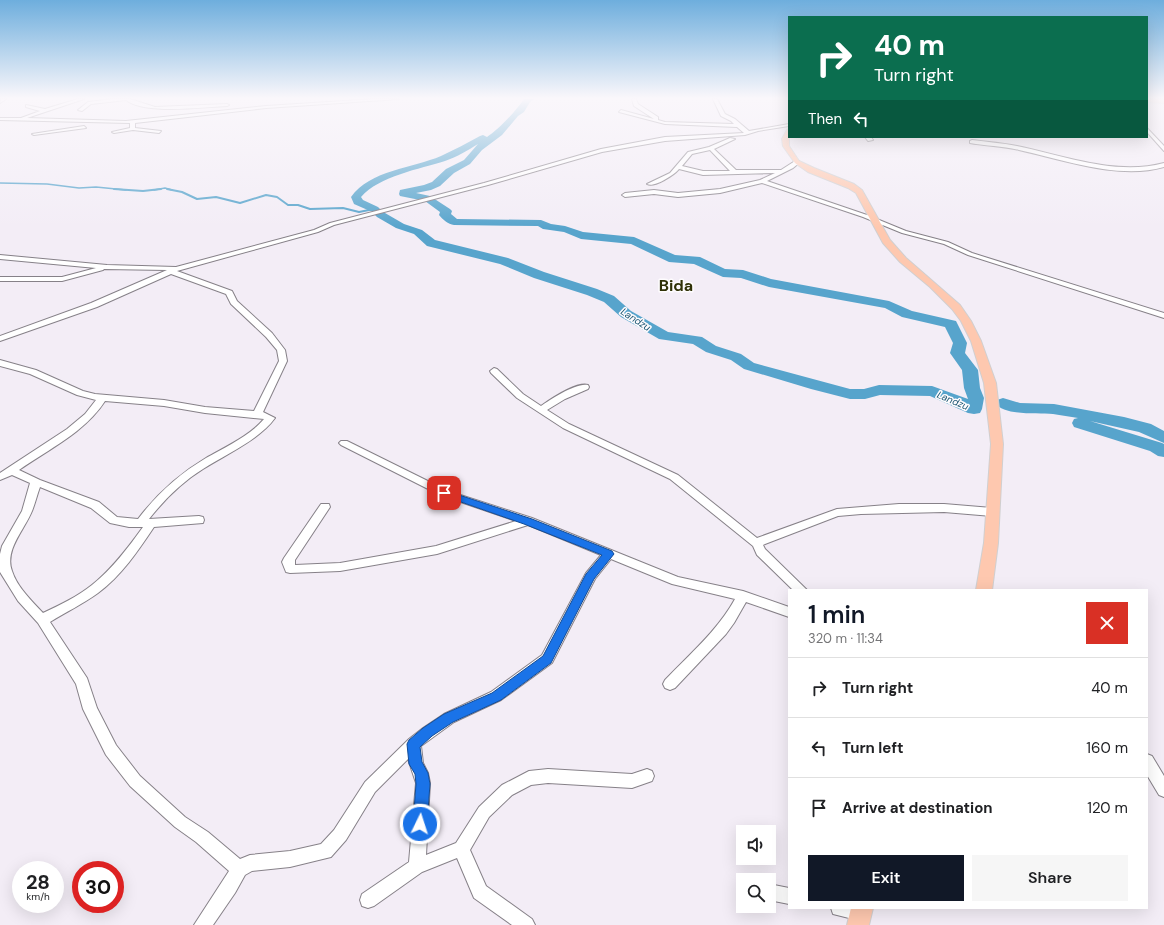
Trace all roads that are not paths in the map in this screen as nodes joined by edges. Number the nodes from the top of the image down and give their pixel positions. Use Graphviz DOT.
graph roads {
  1 [pos="648,142"];
  2 [pos="723,142"];
  3 [pos="785,142"];
  4 [pos="973,142"];
  5 [pos="711,148"];
  6 [pos="797,162"];
  7 [pos="1164,165"];
  8 [pos="678,167"];
  9 [pos="781,171"];
  10 [pos="736,172"];
  11 [pos="762,181"];
  12 [pos="650,184"];
  13 [pos="625,195"];
  14 [pos="875,221"];
  15 [pos="0,257"];
  16 [pos="107,267"];
  17 [pos="173,270"];
  18 [pos="0,279"];
  19 [pos="1164,316"];
  20 [pos="0,339"];
  21 [pos="0,363"];
  22 [pos="494,371"];
  23 [pos="585,387"];
  24 [pos="102,398"];
  25 [pos="541,410"];
  26 [pos="257,414"];
  27 [pos="344,443"];
  28 [pos="13,471"];
  29 [pos="0,477"];
  30 [pos="36,482"];
  31 [pos="325,507"];
  32 [pos="992,512"];
  33 [pos="199,520"];
  34 [pos="528,521"];
  35 [pos="146,523"];
  36 [pos="757,544"];
  37 [pos="609,554"];
  38 [pos="3,573"];
  39 [pos="800,589"];
  40 [pos="984,589"];
  41 [pos="743,596"];
  42 [pos="788,612"];
  43 [pos="42,620"];
  44 [pos="670,684"];
  45 [pos="414,744"];
  46 [pos="1148,763"];
  47 [pos="647,776"];
  48 [pos="1164,790"];
  49 [pos="461,849"];
  50 [pos="417,866"];
  51 [pos="239,869"];
  52 [pos="776,893"];
  53 [pos="788,896"];
  54 [pos="368,900"];
  55 [pos="842,909"];
  56 [pos="860,915"];
  57 [pos="203,925"];
  58 [pos="526,925"];
  1 -- 17 [label="street"];
  2 -- 5 [label="street"];
  3 -- 6 [label="main road"];
  4 -- 7 [label="street"];
  5 -- 8 [label="street"];
  5 -- 10 [label="street"];
  6 -- 9 [label="street"];
  6 -- 14 [label="main road"];
  8 -- 10 [label="street"];
  8 -- 12 [label="street"];
  9 -- 10 [label="street"];
  9 -- 11 [label="street"];
  11 -- 13 [label="street"];
  11 -- 14 [label="street"];
  14 -- 19 [label="street"];
  14 -- 32 [label="main road"];
  15 -- 16 [label="street"];
  16 -- 17 [label="street"];
  16 -- 18 [label="street"];
  17 -- 20 [label="street"];
  17 -- 26 [label="street"];
  21 -- 24 [label="street"];
  22 -- 25 [label="street"];
  23 -- 25 [label="street"];
  24 -- 26 [label="street"];
  24 -- 28 [label="street"];
  25 -- 36 [label="street"];
  26 -- 35 [label="street"];
  27 -- 34 [label="street"];
  28 -- 29 [label="street"];
  28 -- 30 [label="street"];
  30 -- 35 [label="street"];
  30 -- 38 [label="street"];
  31 -- 34 [label="street"];
  32 -- 36 [label="street"];
  32 -- 40 [label="main road"];
  33 -- 35 [label="street"];
  34 -- 37 [label="street"];
  35 -- 43 [label="street"];
  36 -- 39 [label="street"];
  37 -- 41 [label="street"];
  37 -- 45 [label="street"];
  38 -- 43 [label="street"];
  41 -- 42 [label="street"];
  41 -- 44 [label="street"];
  43 -- 51 [label="street"];
  45 -- 50 [label="street"];
  45 -- 51 [label="street"];
  46 -- 48 [label="street"];
  47 -- 49 [label="street"];
  49 -- 50 [label="street"];
  49 -- 58 [label="street"];
  50 -- 54 [label="street"];
  51 -- 57 [label="street"];
  52 -- 53 [label="street"];
  55 -- 56 [label="street"];
}
